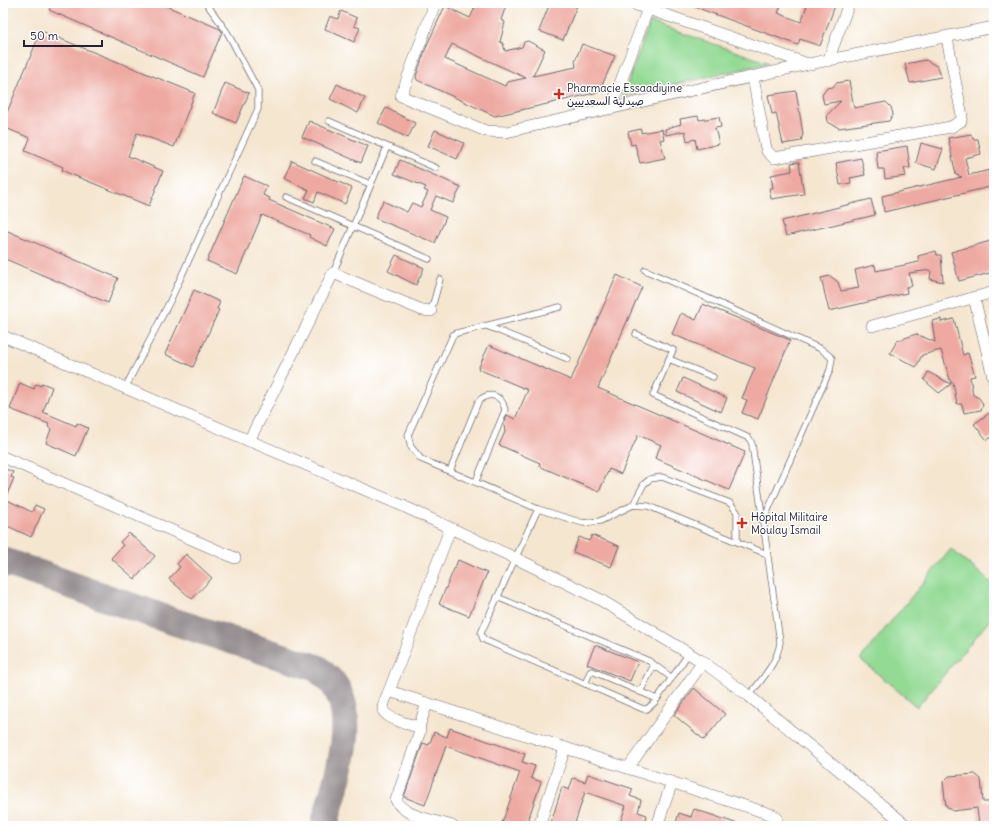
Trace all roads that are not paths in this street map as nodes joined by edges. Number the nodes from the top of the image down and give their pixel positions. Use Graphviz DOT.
graph roads {
  1 [pos="206,3"];
  2 [pos="435,3"];
  3 [pos="631,3"];
  4 [pos="849,3"];
  5 [pos="649,6"];
  6 [pos="994,27"];
  7 [pos="947,38"];
  8 [pos="828,61"];
  9 [pos="808,64"];
  10 [pos="753,77"];
  11 [pos="611,108"];
  12 [pos="330,121"];
  13 [pos="387,147"];
  14 [pos="315,161"];
  15 [pos="436,168"];
  16 [pos="370,184"];
  17 [pos="286,197"];
  18 [pos="353,226"];
  19 [pos="429,259"];
  20 [pos="645,270"];
  21 [pos="333,273"];
  22 [pos="440,279"];
  23 [pos="994,292"];
  24 [pos="974,297"];
  25 [pos="560,306"];
  26 [pos="432,311"];
  27 [pos="487,326"];
  28 [pos="872,326"];
  29 [pos="636,334"];
  30 [pos="3,336"];
  31 [pos="568,359"];
  32 [pos="669,359"];
  33 [pos="713,377"];
  34 [pos="994,381"];
  35 [pos="125,389"];
  36 [pos="249,442"];
  37 [pos="3,457"];
  38 [pos="450,471"];
  39 [pos="476,481"];
  40 [pos="633,505"];
  41 [pos="538,509"];
  42 [pos="764,519"];
  43 [pos="450,529"];
  44 [pos="737,541"];
  45 [pos="767,554"];
  46 [pos="236,558"];
  47 [pos="516,558"];
  48 [pos="497,596"];
  49 [pos="689,653"];
  50 [pos="703,662"];
  51 [pos="654,665"];
  52 [pos="672,678"];
  53 [pos="585,684"];
  54 [pos="388,691"];
  55 [pos="640,692"];
  56 [pos="749,696"];
  57 [pos="657,699"];
  58 [pos="427,703"];
  59 [pos="419,727"];
  60 [pos="565,748"];
  61 [pos="628,768"];
  62 [pos="672,782"];
  63 [pos="452,826"];
  64 [pos="539,826"];
  65 [pos="658,826"];
  66 [pos="777,826"];
  67 [pos="907,826"];
  1 -- 35 [label="lane"];
  2 -- 11 [label="street"];
  3 -- 5 [label="street"];
  4 -- 8 [label="street"];
  5 -- 9 [label="street"];
  5 -- 11 [label="street"];
  6 -- 7 [label="street"];
  7 -- 8 [label="street"];
  7 -- 10 [label="street"];
  8 -- 9 [label="street"];
  9 -- 10 [label="street"];
  10 -- 11 [label="street"];
  12 -- 13 [label="lane"];
  13 -- 15 [label="lane"];
  13 -- 16 [label="lane"];
  14 -- 16 [label="lane"];
  16 -- 18 [label="lane"];
  17 -- 18 [label="lane"];
  18 -- 19 [label="lane"];
  18 -- 21 [label="lane"];
  20 -- 42 [label="lane"];
  21 -- 26 [label="street"];
  21 -- 36 [label="street"];
  22 -- 26 [label="lane"];
  23 -- 24 [label="street"];
  24 -- 28 [label="street"];
  24 -- 34 [label="street"];
  25 -- 27 [label="lane"];
  27 -- 31 [label="lane"];
  27 -- 38 [label="lane"];
  29 -- 32 [label="lane"];
  30 -- 35 [label="street"];
  32 -- 33 [label="lane"];
  32 -- 42 [label="lane"];
  35 -- 36 [label="street"];
  36 -- 43 [label="street"];
  37 -- 46 [label="street"];
  38 -- 39 [label="lane"];
  38 -- 39 [label="lane"];
  39 -- 41 [label="lane"];
  40 -- 41 [label="lane"];
  40 -- 44 [label="lane"];
  40 -- 44 [label="lane"];
  41 -- 47 [label="lane"];
  42 -- 45 [label="lane"];
  43 -- 47 [label="street"];
  43 -- 54 [label="street"];
  44 -- 45 [label="lane"];
  45 -- 56 [label="lane"];
  47 -- 48 [label="lane"];
  47 -- 49 [label="street"];
  48 -- 51 [label="lane"];
  48 -- 53 [label="lane"];
  49 -- 50 [label="street"];
  49 -- 52 [label="lane"];
  50 -- 56 [label="street"];
  50 -- 61 [label="street"];
  51 -- 52 [label="lane"];
  51 -- 55 [label="lane"];
  52 -- 57 [label="lane"];
  53 -- 55 [label="lane"];
  53 -- 57 [label="lane"];
  54 -- 58 [label="street"];
  54 -- 59 [label="street"];
  55 -- 57 [label="lane"];
  56 -- 67 [label="street"];
  58 -- 59 [label="street"];
  58 -- 60 [label="street"];
  59 -- 63 [label="street"];
  60 -- 61 [label="street"];
  60 -- 64 [label="street"];
  61 -- 62 [label="street"];
  62 -- 65 [label="street"];
  62 -- 66 [label="street"];
}
